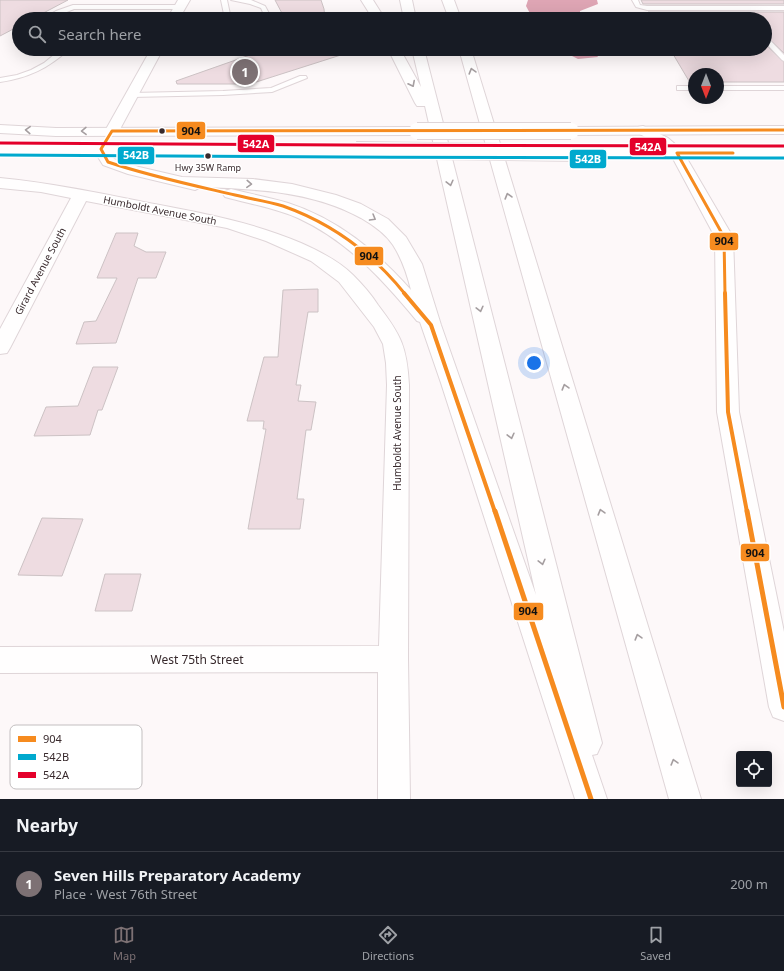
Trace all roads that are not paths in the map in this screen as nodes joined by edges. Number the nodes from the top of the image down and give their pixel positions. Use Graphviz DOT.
graph roads {
  1 [pos="224,0"];
  2 [pos="234,0"];
  3 [pos="367,0"];
  4 [pos="406,0"];
  5 [pos="448,0"];
  6 [pos="635,0"];
  7 [pos="732,0"];
  8 [pos="182,4"];
  9 [pos="462,6"];
  10 [pos="739,8"];
  11 [pos="784,8"];
  12 [pos="58,12"];
  13 [pos="227,12"];
  14 [pos="266,12"];
  15 [pos="374,12"];
  16 [pos="409,12"];
  17 [pos="452,12"];
  18 [pos="462,12"];
  19 [pos="742,12"];
  20 [pos="772,46"];
  21 [pos="56,56"];
  22 [pos="153,56"];
  23 [pos="398,56"];
  24 [pos="420,56"];
  25 [pos="467,56"];
  26 [pos="784,59"];
  27 [pos="303,78"];
  28 [pos="0,80"];
  29 [pos="680,88"];
  30 [pos="688,88"];
  31 [pos="724,88"];
  32 [pos="784,88"];
  33 [pos="132,95"];
  34 [pos="0,129"];
  35 [pos="643,130"];
  36 [pos="784,130"];
  37 [pos="112,131"];
  38 [pos="437,132"];
  39 [pos="0,149"];
  40 [pos="101,149"];
  41 [pos="784,152"];
  42 [pos="677,153"];
  43 [pos="182,182"];
  44 [pos="0,184"];
  45 [pos="80,194"];
  46 [pos="431,325"];
  47 [pos="0,348"];
  48 [pos="393,658"];
  49 [pos="0,660"];
  50 [pos="784,707"];
  51 [pos="394,799"];
  52 [pos="591,799"];
  53 [pos="600,799"];
  54 [pos="685,799"];
  1 -- 13 [label="lane"];
  2 -- 14 [label="lane"];
  3 -- 15 [label="main road"];
  4 -- 16 [label="main road"];
  5 -- 17 [label="main road"];
  6 -- 10 [label="lane"];
  7 -- 10 [label="lane"];
  8 -- 12 [label="lane"];
  9 -- 18 [label="main road"];
  10 -- 11 [label="lane"];
  10 -- 19 [label="lane"];
  20 -- 26 [label="lane"];
  21 -- 28 [label="lane"];
  22 -- 33 [label="main road"];
  23 -- 38 [label="main road, one-way"];
  24 -- 38 [label="main road"];
  54 -- 25 [label="main road, one-way"];
  27 -- 33 [label="lane"];
  29 -- 30 [label="lane"];
  31 -- 32 [label="lane"];
  33 -- 37 [label="main road"];
  37 -- 34 [label="main road, one-way"];
  35 -- 36 [label="main road"];
  35 -- 37 [label="main road, bridge"];
  35 -- 42 [label="main road"];
  37 -- 40 [label="main road"];
  38 -- 53 [label="main road, one-way"];
  39 -- 40 [label="main road"];
  40 -- 42 [label="main road, bridge"];
  40 -- 43 [label="main road"];
  41 -- 42 [label="main road"];
  42 -- 50 [label="main road"];
  43 -- 46 [label="main road"];
  43 -- 46 [label="main road, one-way"];
  44 -- 45 [label="main road, Humboldt Avenue South"];
  45 -- 47 [label="main road, Girard Avenue South"];
  45 -- 48 [label="main road, Humboldt Avenue South"];
  46 -- 52 [label="main road"];
  48 -- 49 [label="main road, West 75th Street"];
  48 -- 51 [label="main road, Humboldt Avenue South"];
}
